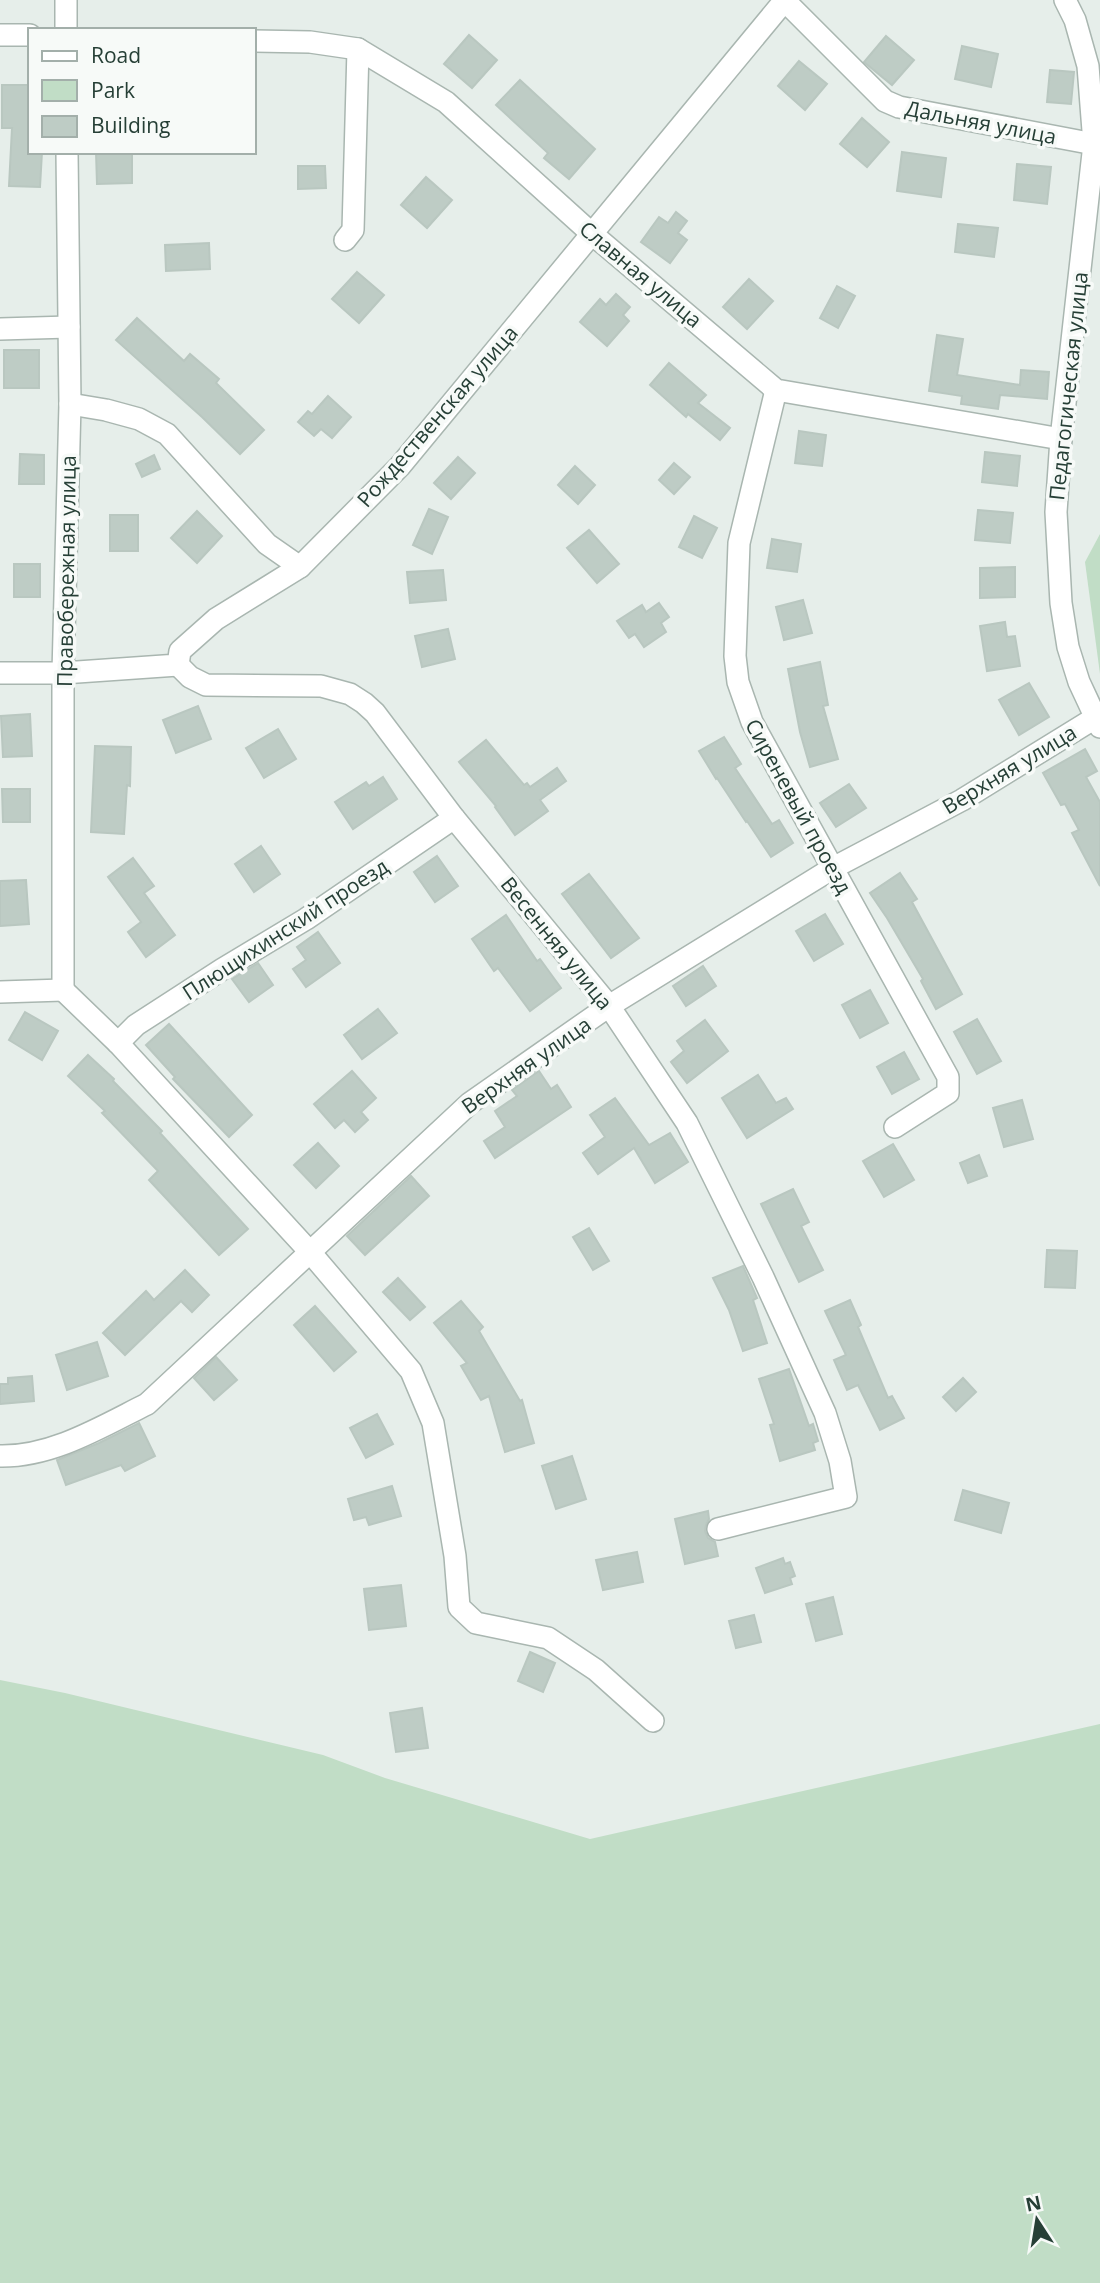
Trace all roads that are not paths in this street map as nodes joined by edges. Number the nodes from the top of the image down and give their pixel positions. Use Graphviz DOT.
graph roads {
  1 [pos="66,0"];
  2 [pos="785,0"];
  3 [pos="1065,0"];
  4 [pos="66,28"];
  5 [pos="0,35"];
  6 [pos="28,35"];
  7 [pos="256,41"];
  8 [pos="358,49"];
  9 [pos="1094,144"];
  10 [pos="67,154"];
  11 [pos="591,233"];
  12 [pos="345,240"];
  13 [pos="69,327"];
  14 [pos="0,329"];
  15 [pos="776,390"];
  16 [pos="70,404"];
  17 [pos="1061,439"];
  18 [pos="300,567"];
  19 [pos="178,665"];
  20 [pos="0,673"];
  21 [pos="62,673"];
  22 [pos="1097,723"];
  23 [pos="454,818"];
  24 [pos="833,868"];
  25 [pos="63,990"];
  26 [pos="0,992"];
  27 [pos="609,1006"];
  28 [pos="118,1042"];
  29 [pos="895,1127"];
  30 [pos="310,1252"];
  31 [pos="0,1456"];
  32 [pos="718,1529"];
  33 [pos="653,1721"];
  1 -- 4 [label="street"];
  2 -- 9 [label="street, Дальняя улица"];
  2 -- 11 [label="street, Рождественская улица"];
  3 -- 9 [label="street, Педагогическая улица"];
  5 -- 6 [label="street"];
  7 -- 8 [label="street, Славная улица"];
  8 -- 11 [label="street, Славная улица"];
  8 -- 12 [label="street"];
  9 -- 17 [label="street, Педагогическая улица"];
  10 -- 13 [label="street, Правобережная улица"];
  11 -- 15 [label="street, Славная улица"];
  11 -- 18 [label="street, Рождественская улица"];
  13 -- 14 [label="street"];
  13 -- 16 [label="street, Правобережная улица"];
  15 -- 17 [label="street"];
  15 -- 24 [label="street, Сиреневый проезд"];
  16 -- 18 [label="street"];
  16 -- 21 [label="street, Правобережная улица"];
  17 -- 22 [label="street, Педагогическая улица"];
  18 -- 19 [label="street, Рождественская улица"];
  19 -- 21 [label="street"];
  19 -- 23 [label="street, Весенняя улица"];
  20 -- 21 [label="street"];
  21 -- 25 [label="street, Правобережная улица"];
  22 -- 24 [label="street, Верхняя улица"];
  23 -- 27 [label="street, Весенняя улица"];
  23 -- 28 [label="street, Плющихинский проезд"];
  24 -- 27 [label="street, Верхняя улица"];
  24 -- 29 [label="street, Сиреневый проезд"];
  25 -- 26 [label="street"];
  25 -- 28 [label="street"];
  27 -- 30 [label="street, Верхняя улица"];
  27 -- 32 [label="street, Весенняя улица"];
  28 -- 30 [label="street"];
  30 -- 31 [label="street, Верхняя улица"];
  30 -- 33 [label="street"];
}
